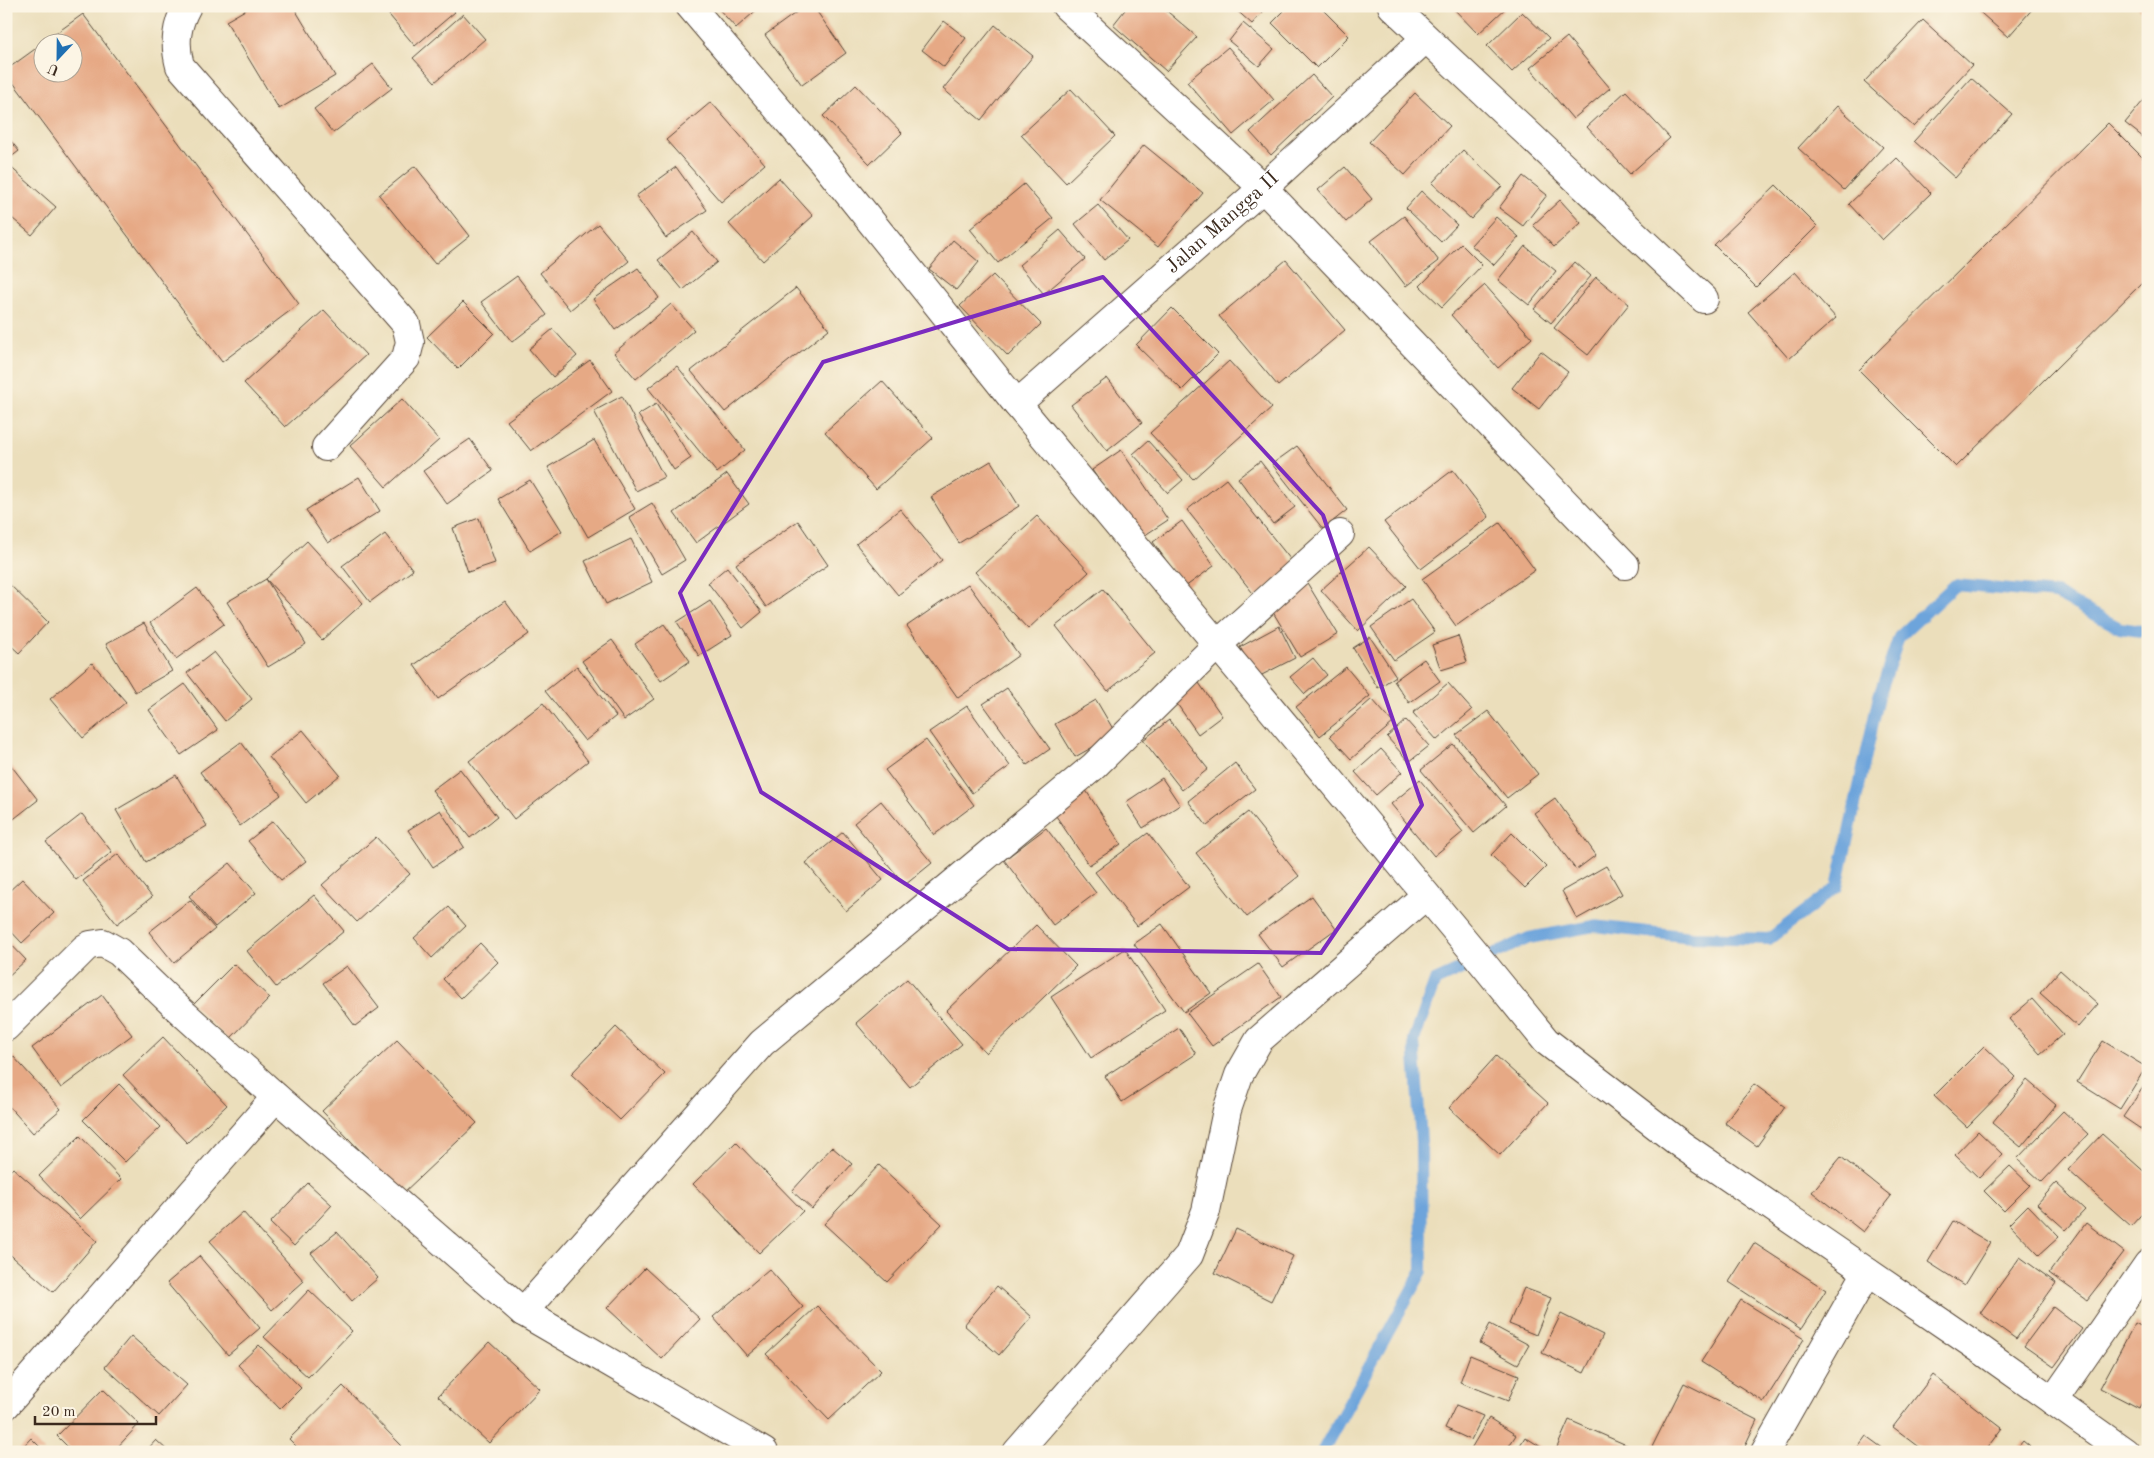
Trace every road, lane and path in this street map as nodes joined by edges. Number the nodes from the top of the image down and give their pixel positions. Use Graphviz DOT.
graph roads {
  1 [pos="187,6"];
  2 [pos="690,6"];
  3 [pos="1066,6"];
  4 [pos="1392,6"];
  5 [pos="1425,39"];
  6 [pos="1263,188"];
  7 [pos="1704,298"];
  8 [pos="1017,404"];
  9 [pos="326,447"];
  10 [pos="1340,534"];
  11 [pos="1626,566"];
  12 [pos="1218,645"];
  13 [pos="1426,896"];
  14 [pos="6,1027"];
  15 [pos="276,1097"];
  16 [pos="2148,1264"];
  17 [pos="1867,1272"];
  18 [pos="523,1312"];
  19 [pos="2053,1401"];
  20 [pos="6,1405"];
  21 [pos="764,1452"];
  22 [pos="1017,1452"];
  23 [pos="1765,1452"];
  24 [pos="2125,1452"];
  1 -- 9 [label="street"];
  2 -- 8 [label="street"];
  3 -- 6 [label="street"];
  4 -- 5 [label="street"];
  5 -- 6 [label="street, Jalan Mangga II"];
  5 -- 7 [label="street"];
  6 -- 8 [label="street, Jalan Mangga II"];
  6 -- 11 [label="street"];
  8 -- 12 [label="street"];
  10 -- 12 [label="street"];
  12 -- 13 [label="street"];
  12 -- 18 [label="street"];
  13 -- 17 [label="street"];
  13 -- 22 [label="street"];
  14 -- 15 [label="street"];
  15 -- 18 [label="street"];
  15 -- 20 [label="street"];
  16 -- 19 [label="street"];
  17 -- 19 [label="street"];
  17 -- 23 [label="street"];
  18 -- 21 [label="street"];
  19 -- 24 [label="street"];
}
